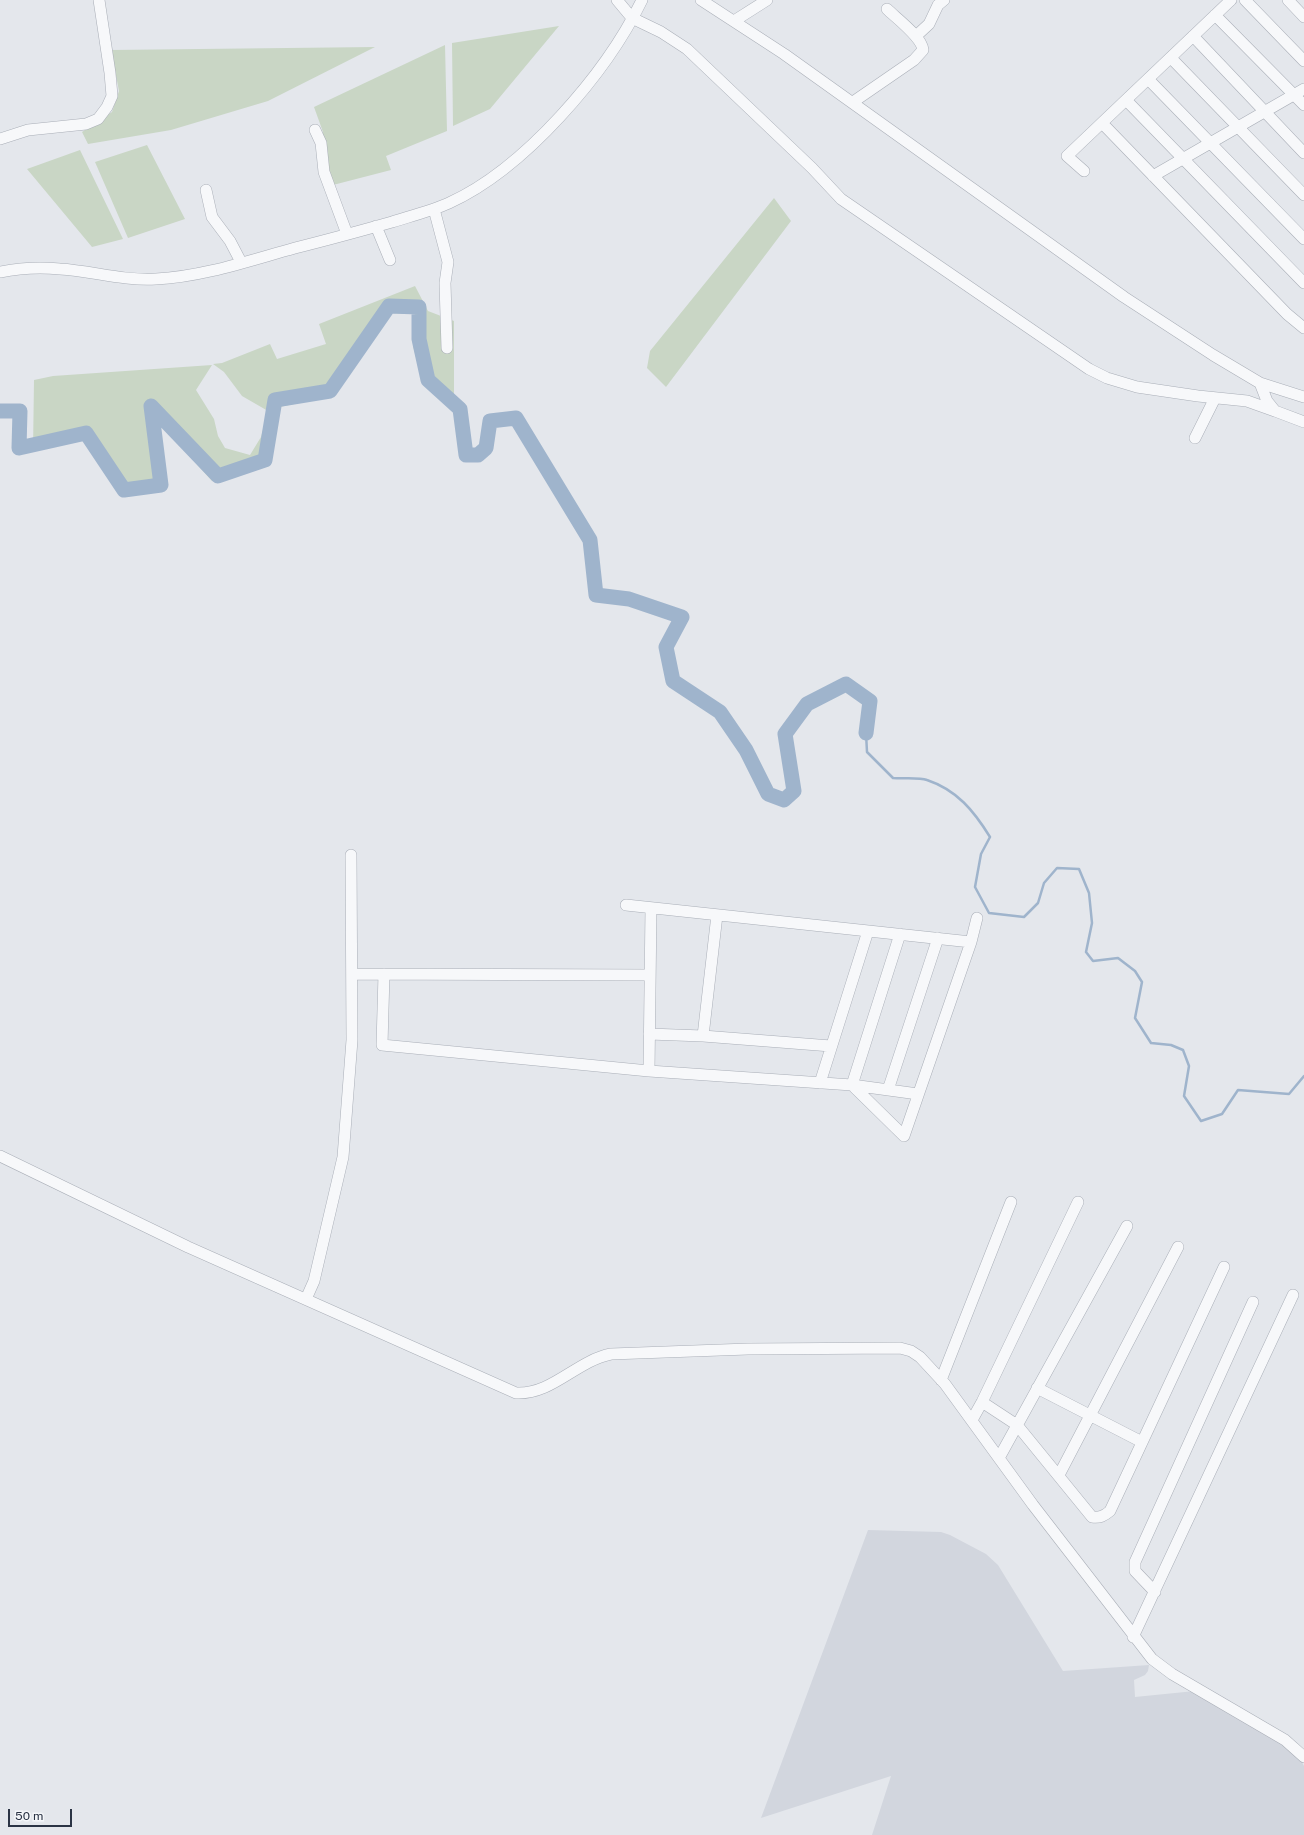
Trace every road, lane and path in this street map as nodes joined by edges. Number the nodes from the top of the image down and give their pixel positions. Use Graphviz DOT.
graph roads {
  1 [pos="99,0"];
  2 [pos="617,0"];
  3 [pos="642,0"];
  4 [pos="701,0"];
  5 [pos="767,0"];
  6 [pos="944,0"];
  7 [pos="1231,0"];
  8 [pos="1245,0"];
  9 [pos="1288,0"];
  10 [pos="887,9"];
  11 [pos="1215,15"];
  12 [pos="1304,17"];
  13 [pos="632,18"];
  14 [pos="734,21"];
  15 [pos="916,36"];
  16 [pos="1193,36"];
  17 [pos="1171,58"];
  18 [pos="1304,61"];
  19 [pos="1148,79"];
  20 [pos="1304,89"];
  21 [pos="1294,95"];
  22 [pos="1126,100"];
  23 [pos="853,102"];
  24 [pos="1304,105"];
  25 [pos="1263,112"];
  26 [pos="1102,123"];
  27 [pos="1238,126"];
  28 [pos="315,130"];
  29 [pos="0,139"];
  30 [pos="1210,142"];
  31 [pos="1304,153"];
  32 [pos="1182,158"];
  33 [pos="1084,171"];
  34 [pos="1153,176"];
  35 [pos="206,190"];
  36 [pos="1304,195"];
  37 [pos="434,209"];
  38 [pos="376,226"];
  39 [pos="347,234"];
  40 [pos="1304,238"];
  41 [pos="390,260"];
  42 [pos="241,262"];
  43 [pos="0,272"];
  44 [pos="1304,283"];
  45 [pos="1304,328"];
  46 [pos="447,348"];
  47 [pos="1260,383"];
  48 [pos="1304,397"];
  49 [pos="1215,398"];
  50 [pos="1275,412"];
  51 [pos="1304,422"];
  52 [pos="1195,438"];
  53 [pos="351,855"];
  54 [pos="626,905"];
  55 [pos="651,908"];
  56 [pos="717,915"];
  57 [pos="977,918"];
  58 [pos="868,931"];
  59 [pos="900,934"];
  60 [pos="938,938"];
  61 [pos="971,942"];
  62 [pos="352,974"];
  63 [pos="384,974"];
  64 [pos="649,975"];
  65 [pos="649,1034"];
  66 [pos="703,1036"];
  67 [pos="831,1046"];
  68 [pos="648,1071"];
  69 [pos="820,1083"];
  70 [pos="852,1085"];
  71 [pos="888,1090"];
  72 [pos="918,1094"];
  73 [pos="0,1156"];
  74 [pos="1011,1202"];
  75 [pos="1078,1202"];
  76 [pos="1127,1226"];
  77 [pos="1178,1247"];
  78 [pos="1224,1267"];
  79 [pos="1293,1295"];
  80 [pos="306,1299"];
  81 [pos="1253,1302"];
  82 [pos="942,1380"];
  83 [pos="1038,1388"];
  84 [pos="982,1402"];
  85 [pos="1090,1416"];
  86 [pos="972,1420"];
  87 [pos="1017,1425"];
  88 [pos="1142,1442"];
  89 [pos="999,1458"];
  90 [pos="1059,1475"];
  91 [pos="1155,1592"];
  92 [pos="1134,1637"];
  93 [pos="1304,1757"];
  1 -- 29 [label="street"];
  2 -- 13 [label="street"];
  3 -- 13 [label="street"];
  4 -- 14 [label="street"];
  5 -- 14 [label="street"];
  6 -- 15 [label="street"];
  7 -- 11 [label="street"];
  8 -- 18 [label="street"];
  9 -- 12 [label="street"];
  10 -- 15 [label="street"];
  11 -- 16 [label="street"];
  11 -- 21 [label="street"];
  13 -- 37 [label="street"];
  13 -- 49 [label="street"];
  14 -- 23 [label="street"];
  15 -- 23 [label="street"];
  16 -- 17 [label="street"];
  16 -- 25 [label="street"];
  17 -- 19 [label="street"];
  17 -- 27 [label="street"];
  19 -- 22 [label="street"];
  19 -- 30 [label="street"];
  20 -- 21 [label="street"];
  21 -- 24 [label="street"];
  21 -- 25 [label="street"];
  22 -- 26 [label="street"];
  22 -- 32 [label="street"];
  23 -- 47 [label="street"];
  25 -- 27 [label="street"];
  25 -- 31 [label="street"];
  26 -- 33 [label="street"];
  26 -- 34 [label="street"];
  27 -- 30 [label="street"];
  27 -- 36 [label="street"];
  28 -- 39 [label="street"];
  30 -- 32 [label="street"];
  30 -- 40 [label="street"];
  32 -- 34 [label="street"];
  32 -- 44 [label="street"];
  34 -- 45 [label="street"];
  35 -- 42 [label="street"];
  37 -- 38 [label="street"];
  37 -- 46 [label="street"];
  38 -- 39 [label="street"];
  38 -- 41 [label="street"];
  39 -- 42 [label="street"];
  42 -- 43 [label="street"];
  47 -- 48 [label="street"];
  47 -- 50 [label="street"];
  49 -- 50 [label="street"];
  49 -- 52 [label="street"];
  50 -- 51 [label="street"];
  53 -- 62 [label="street"];
  54 -- 55 [label="street"];
  55 -- 56 [label="street"];
  55 -- 64 [label="street"];
  56 -- 58 [label="street"];
  56 -- 66 [label="street"];
  57 -- 61 [label="street"];
  58 -- 59 [label="street"];
  58 -- 67 [label="street"];
  59 -- 60 [label="street"];
  59 -- 70 [label="street"];
  60 -- 61 [label="street"];
  60 -- 71 [label="street"];
  61 -- 72 [label="street"];
  62 -- 63 [label="street"];
  62 -- 80 [label="street"];
  63 -- 64 [label="street"];
  63 -- 68 [label="street"];
  64 -- 65 [label="street"];
  65 -- 66 [label="street"];
  65 -- 68 [label="street"];
  66 -- 67 [label="street"];
  67 -- 69 [label="street"];
  68 -- 69 [label="street"];
  69 -- 70 [label="street"];
  70 -- 71 [label="street"];
  70 -- 72 [label="street"];
  71 -- 72 [label="street"];
  73 -- 80 [label="street"];
  74 -- 82 [label="street"];
  75 -- 84 [label="street"];
  76 -- 83 [label="street"];
  77 -- 85 [label="street"];
  78 -- 88 [label="street"];
  79 -- 91 [label="street"];
  80 -- 82 [label="street"];
  81 -- 91 [label="street"];
  82 -- 86 [label="street"];
  83 -- 85 [label="street"];
  83 -- 87 [label="street"];
  84 -- 86 [label="street"];
  84 -- 87 [label="street"];
  85 -- 88 [label="street"];
  85 -- 90 [label="street"];
  86 -- 89 [label="street"];
  87 -- 89 [label="street"];
  87 -- 90 [label="street"];
  88 -- 90 [label="street"];
  89 -- 92 [label="street"];
  91 -- 92 [label="street"];
  92 -- 93 [label="street"];
}
